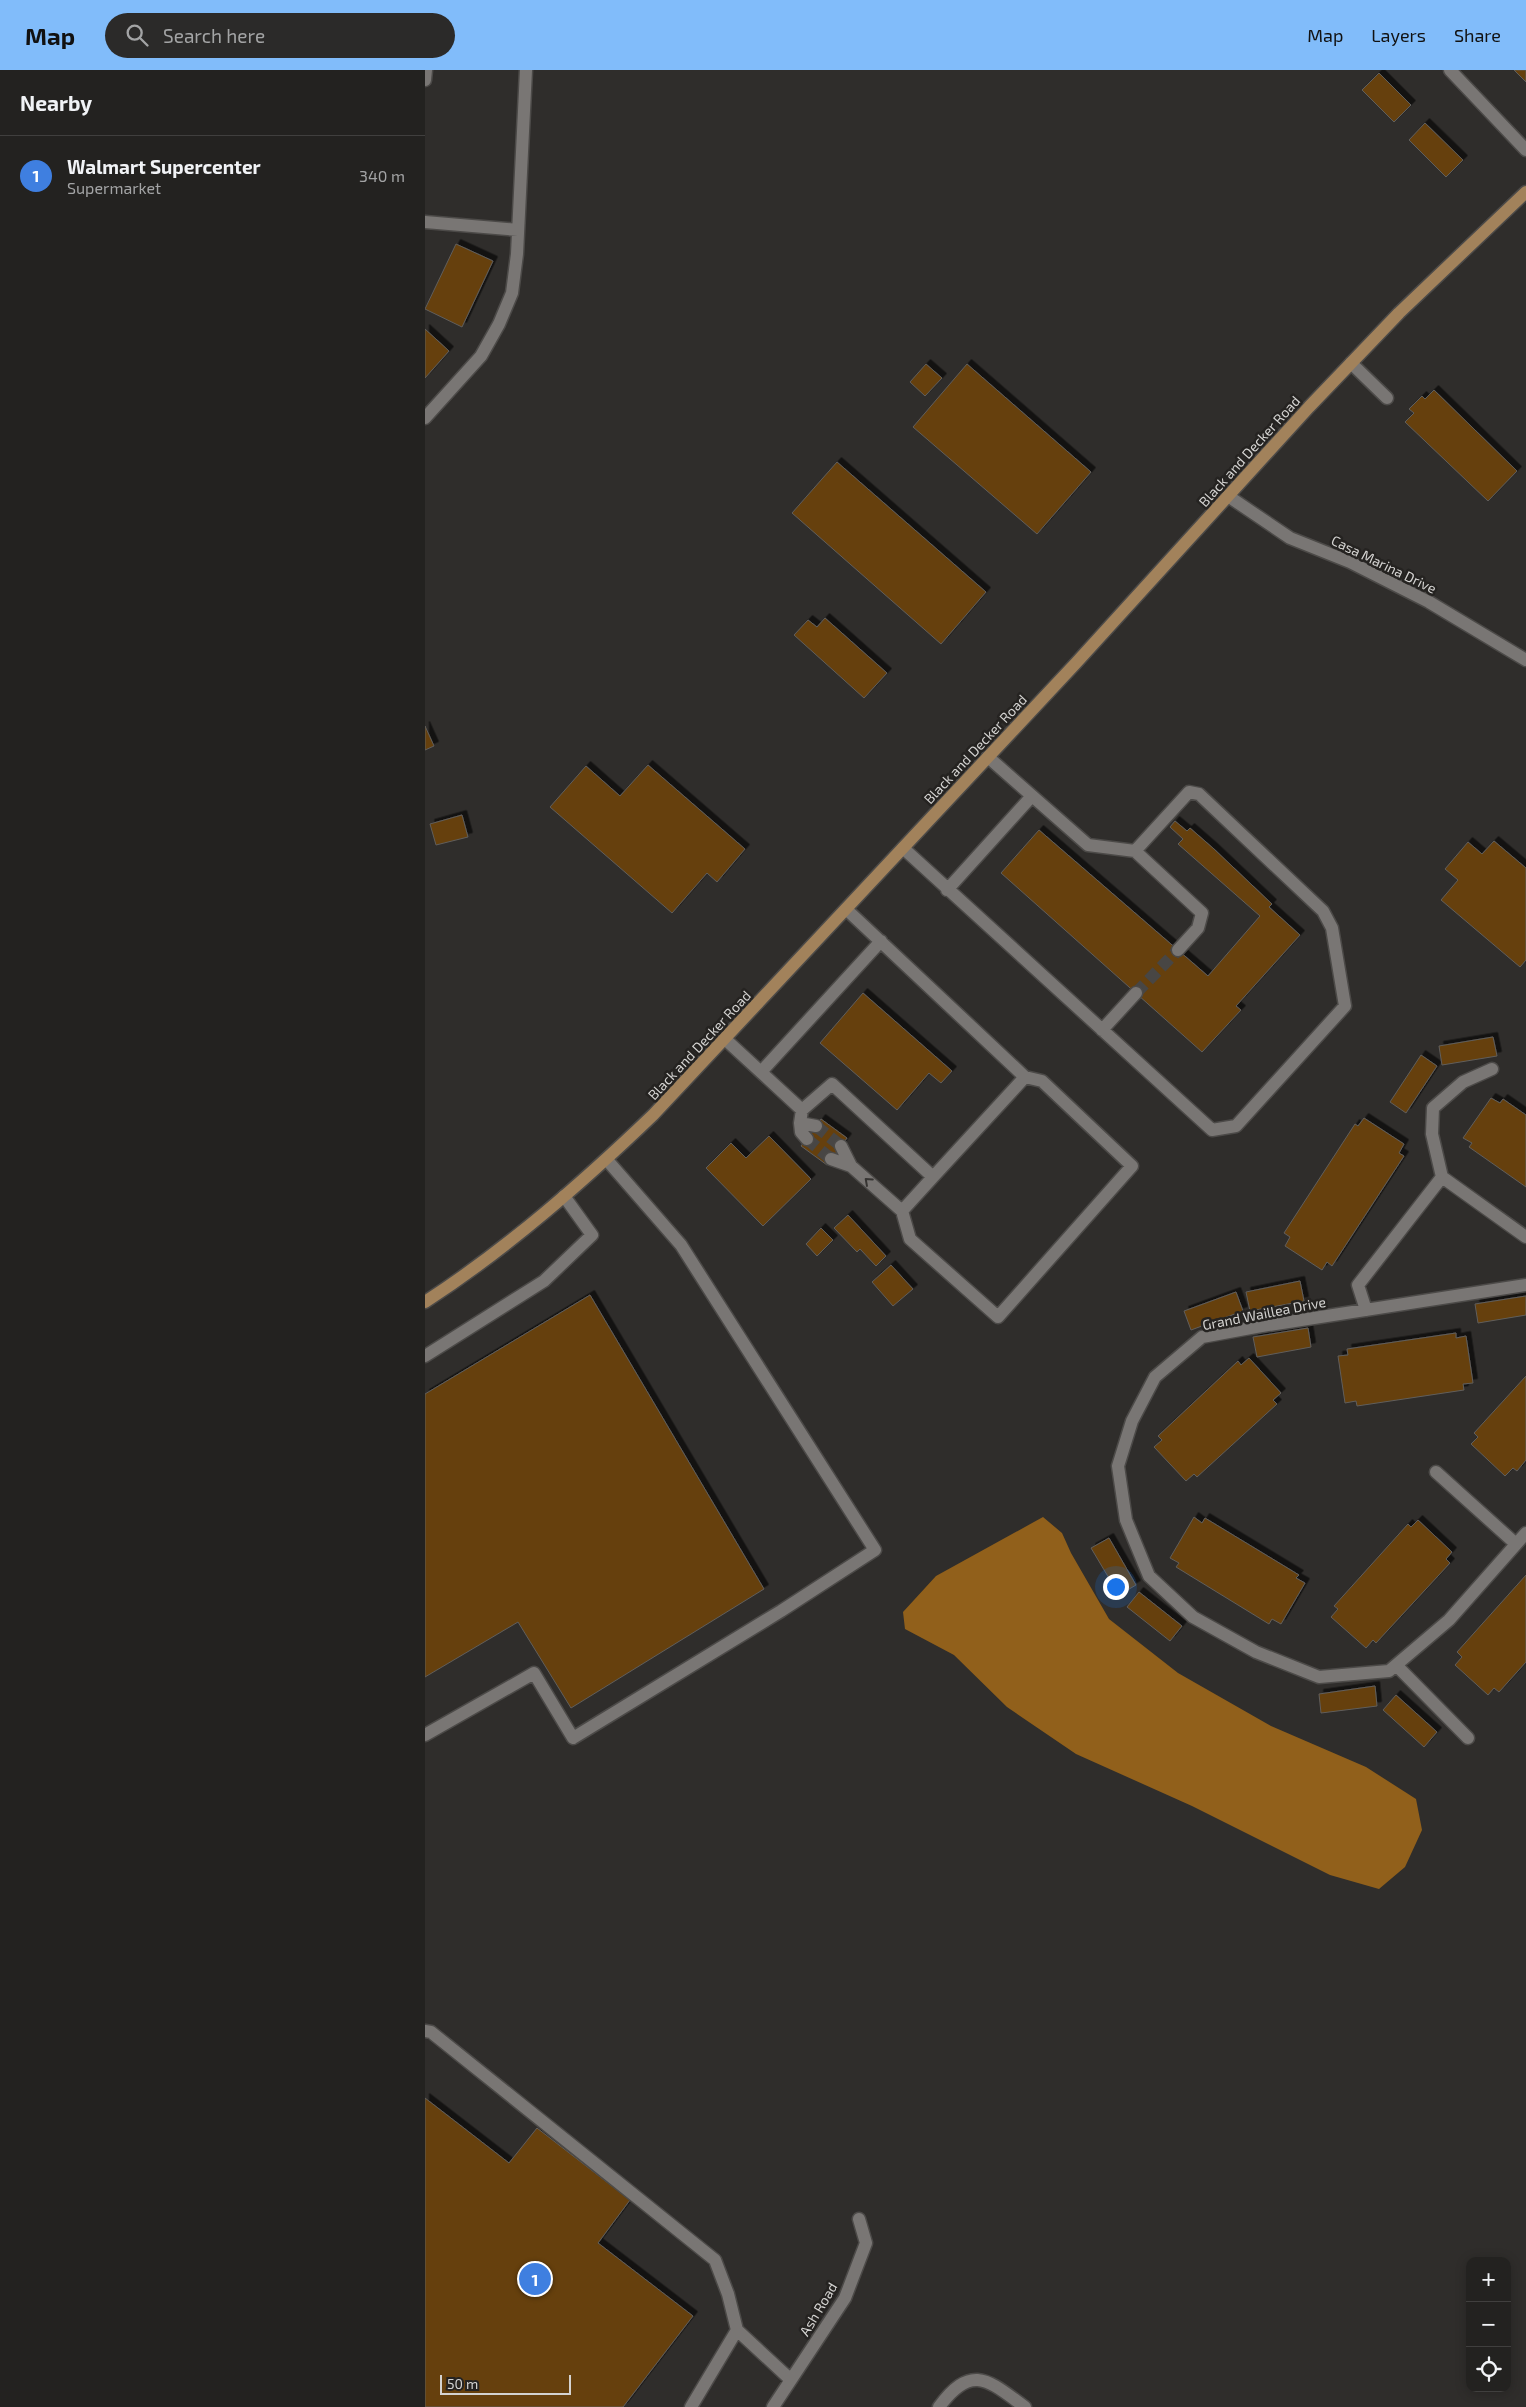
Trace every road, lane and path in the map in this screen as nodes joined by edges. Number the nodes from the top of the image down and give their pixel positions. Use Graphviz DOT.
graph roads {
  1 [pos="426,70"];
  2 [pos="526,70"];
  3 [pos="1451,70"];
  4 [pos="425,80"];
  5 [pos="1526,150"];
  6 [pos="1526,192"];
  7 [pos="425,222"];
  8 [pos="518,230"];
  9 [pos="1351,363"];
  10 [pos="1387,398"];
  11 [pos="425,418"];
  12 [pos="1228,496"];
  13 [pos="1526,660"];
  14 [pos="987,757"];
  15 [pos="1031,797"];
  16 [pos="903,848"];
  17 [pos="1135,851"];
  18 [pos="947,890"];
  19 [pos="847,909"];
  20 [pos="881,941"];
  21 [pos="1178,950"];
  22 [pos="1136,994"];
  23 [pos="1102,1030"];
  24 [pos="725,1039"];
  25 [pos="1492,1069"];
  26 [pos="761,1072"];
  27 [pos="1025,1077"];
  28 [pos="801,1117"];
  29 [pos="816,1126"];
  30 [pos="807,1139"];
  31 [pos="841,1146"];
  32 [pos="831,1159"];
  33 [pos="607,1160"];
  34 [pos="851,1166"];
  35 [pos="933,1177"];
  36 [pos="1442,1177"];
  37 [pos="564,1196"];
  38 [pos="902,1211"];
  39 [pos="1526,1237"];
  40 [pos="1526,1285"];
  41 [pos="425,1302"];
  42 [pos="1367,1310"];
  43 [pos="425,1356"];
  44 [pos="1437,1472"];
  45 [pos="1526,1533"];
  46 [pos="1516,1544"];
  47 [pos="1396,1665"];
  48 [pos="425,1734"];
  49 [pos="1468,1738"];
  50 [pos="425,2030"];
  51 [pos="859,2219"];
  52 [pos="737,2330"];
  53 [pos="791,2380"];
  54 [pos="691,2407"];
  55 [pos="773,2407"];
  56 [pos="939,2407"];
  57 [pos="1025,2407"];
  1 -- 4 [label="street"];
  2 -- 8 [label="street"];
  3 -- 5 [label="street"];
  6 -- 9 [label="main road, Black and Decker Road"];
  7 -- 8 [label="street"];
  8 -- 11 [label="street"];
  9 -- 10 [label="street"];
  9 -- 12 [label="main road, Black and Decker Road"];
  12 -- 13 [label="street, Casa Marina Drive"];
  12 -- 14 [label="main road, Black and Decker Road"];
  14 -- 15 [label="street"];
  14 -- 16 [label="main road, Black and Decker Road"];
  15 -- 17 [label="street"];
  15 -- 18 [label="street"];
  16 -- 18 [label="street"];
  16 -- 19 [label="main road, Black and Decker Road"];
  17 -- 21 [label="street"];
  17 -- 23 [label="street"];
  18 -- 23 [label="street"];
  19 -- 20 [label="street"];
  19 -- 24 [label="main road, Black and Decker Road"];
  20 -- 26 [label="street"];
  20 -- 27 [label="street"];
  22 -- 23 [label="street"];
  24 -- 26 [label="street"];
  24 -- 33 [label="main road, Black and Decker Road"];
  25 -- 36 [label="street"];
  26 -- 28 [label="street"];
  27 -- 35 [label="street"];
  27 -- 38 [label="street"];
  28 -- 29 [label="street"];
  28 -- 30 [label="street"];
  28 -- 35 [label="street"];
  31 -- 34 [label="street"];
  32 -- 34 [label="street"];
  33 -- 37 [label="main road, Black and Decker Road"];
  33 -- 48 [label="street"];
  38 -- 34 [label="street, one-way"];
  35 -- 38 [label="street"];
  36 -- 39 [label="street"];
  36 -- 42 [label="street"];
  37 -- 41 [label="main road, Black and Decker Road"];
  37 -- 43 [label="street"];
  40 -- 42 [label="street, Grand Waillea Drive"];
  42 -- 47 [label="street, Grand Waillea Drive"];
  44 -- 46 [label="street"];
  45 -- 46 [label="street, Grand Waillea Drive"];
  46 -- 47 [label="street, Grand Waillea Drive"];
  47 -- 49 [label="street"];
  50 -- 52 [label="street"];
  51 -- 53 [label="street, Ash Road"];
  52 -- 53 [label="street"];
  52 -- 54 [label="street"];
  53 -- 55 [label="street, Ash Road"];
  56 -- 57 [label="street"];
}
